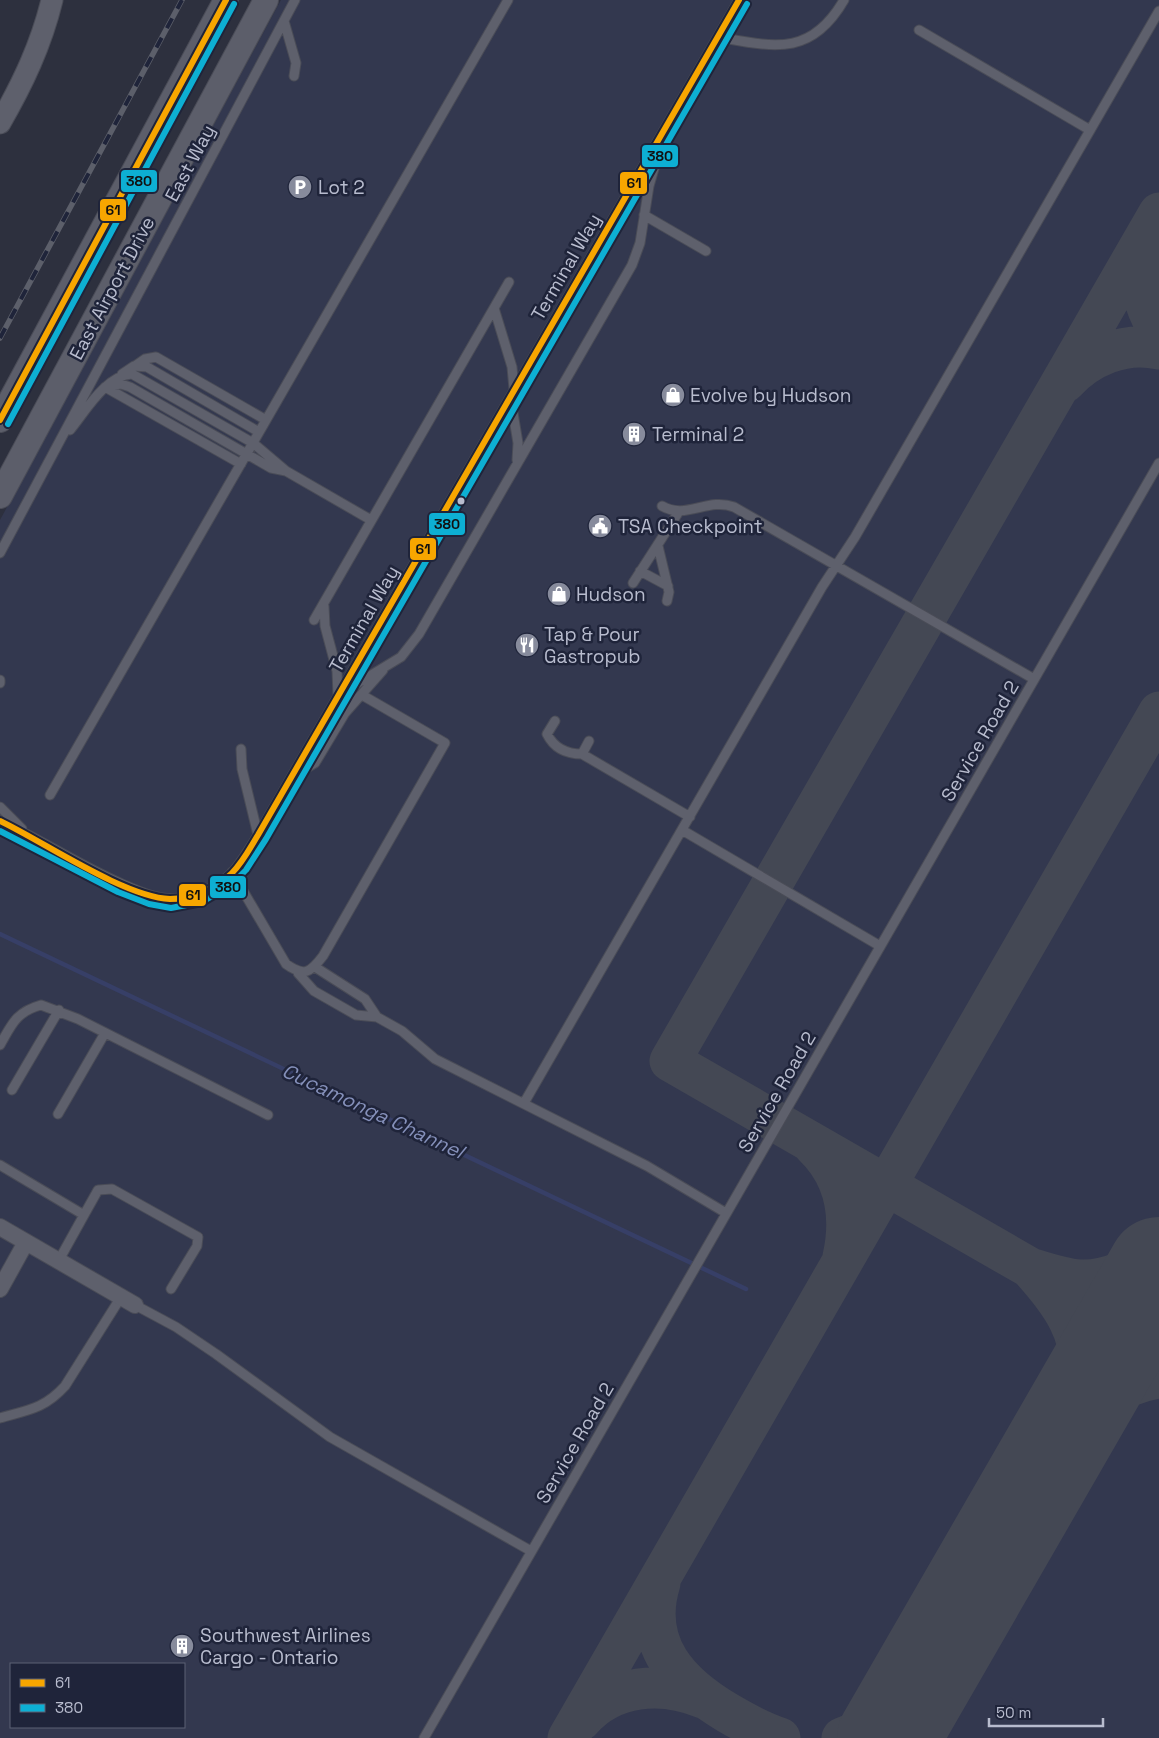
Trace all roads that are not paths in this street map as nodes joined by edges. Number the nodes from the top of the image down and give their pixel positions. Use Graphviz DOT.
graph roads {
  1 [pos="52,0"];
  2 [pos="226,0"];
  3 [pos="266,0"];
  4 [pos="295,0"];
  5 [pos="508,0"];
  6 [pos="739,0"];
  7 [pos="844,0"];
  8 [pos="1159,11"];
  9 [pos="284,21"];
  10 [pos="919,30"];
  11 [pos="718,37"];
  12 [pos="294,76"];
  13 [pos="2,116"];
  14 [pos="666,126"];
  15 [pos="1090,130"];
  16 [pos="644,215"];
  17 [pos="706,251"];
  18 [pos="509,282"];
  19 [pos="494,308"];
  20 [pos="134,366"];
  21 [pos="116,378"];
  22 [pos="105,387"];
  23 [pos="514,388"];
  24 [pos="0,420"];
  25 [pos="266,420"];
  26 [pos="259,432"];
  27 [pos="253,443"];
  28 [pos="59,444"];
  29 [pos="247,454"];
  30 [pos="1159,463"];
  31 [pos="241,464"];
  32 [pos="516,465"];
  33 [pos="286,471"];
  34 [pos="0,496"];
  35 [pos="662,506"];
  36 [pos="678,513"];
  37 [pos="371,520"];
  38 [pos="658,546"];
  39 [pos="0,553"];
  40 [pos="836,566"];
  41 [pos="640,571"];
  42 [pos="633,583"];
  43 [pos="668,586"];
  44 [pos="326,599"];
  45 [pos="667,602"];
  46 [pos="314,620"];
  47 [pos="386,666"];
  48 [pos="1034,679"];
  49 [pos="362,695"];
  50 [pos="338,696"];
  51 [pos="555,721"];
  52 [pos="589,741"];
  53 [pos="241,749"];
  54 [pos="582,754"];
  55 [pos="292,777"];
  56 [pos="50,795"];
  57 [pos="0,807"];
  58 [pos="690,817"];
  59 [pos="0,821"];
  60 [pos="682,830"];
  61 [pos="25,832"];
  62 [pos="258,835"];
  63 [pos="232,872"];
  64 [pos="880,946"];
  65 [pos="315,967"];
  66 [pos="298,973"];
  67 [pos="59,1010"];
  68 [pos="377,1017"];
  69 [pos="4,1029"];
  70 [pos="105,1032"];
  71 [pos="0,1045"];
  72 [pos="12,1090"];
  73 [pos="524,1103"];
  74 [pos="58,1114"];
  75 [pos="268,1115"];
  76 [pos="0,1165"];
  77 [pos="726,1213"];
  78 [pos="84,1215"];
  79 [pos="0,1227"];
  80 [pos="26,1242"];
  81 [pos="58,1260"];
  82 [pos="0,1289"];
  83 [pos="172,1289"];
  84 [pos="120,1296"];
  85 [pos="135,1305"];
  86 [pos="0,1418"];
  87 [pos="531,1551"];
  88 [pos="424,1738"];
  1 -- 13 [label="street"];
  2 -- 24 [label="main road, East Airport Drive"];
  3 -- 34 [label="main road, East Airport Drive"];
  4 -- 9 [label="lane, East Way"];
  5 -- 25 [label="lane"];
  6 -- 11 [label="lane, Terminal Way"];
  7 -- 11 [label="lane"];
  8 -- 15 [label="lane"];
  9 -- 12 [label="lane"];
  9 -- 28 [label="lane, East Way"];
  10 -- 15 [label="lane"];
  11 -- 14 [label="lane, Terminal Way"];
  14 -- 16 [label="lane"];
  14 -- 23 [label="lane, Terminal Way"];
  15 -- 40 [label="lane"];
  16 -- 17 [label="lane"];
  16 -- 32 [label="lane"];
  18 -- 19 [label="lane"];
  19 -- 23 [label="lane"];
  19 -- 37 [label="lane"];
  20 -- 21 [label="lane"];
  20 -- 25 [label="lane"];
  20 -- 26 [label="lane"];
  21 -- 22 [label="lane"];
  21 -- 27 [label="lane"];
  22 -- 28 [label="lane"];
  22 -- 29 [label="lane"];
  22 -- 31 [label="lane"];
  23 -- 32 [label="lane"];
  23 -- 50 [label="lane, Terminal Way"];
  25 -- 26 [label="lane"];
  26 -- 27 [label="lane"];
  27 -- 29 [label="lane"];
  27 -- 33 [label="lane"];
  28 -- 39 [label="lane, East Way"];
  29 -- 31 [label="lane"];
  29 -- 33 [label="lane"];
  30 -- 48 [label="lane, Service Road 2"];
  31 -- 56 [label="lane"];
  32 -- 47 [label="lane"];
  33 -- 37 [label="lane"];
  35 -- 36 [label="lane"];
  36 -- 38 [label="lane"];
  36 -- 40 [label="lane"];
  37 -- 44 [label="lane"];
  38 -- 41 [label="lane"];
  38 -- 43 [label="lane"];
  40 -- 48 [label="lane"];
  40 -- 58 [label="lane"];
  41 -- 42 [label="lane"];
  41 -- 43 [label="lane"];
  43 -- 45 [label="lane"];
  44 -- 46 [label="lane"];
  44 -- 50 [label="lane"];
  47 -- 49 [label="lane"];
  47 -- 50 [label="lane"];
  48 -- 64 [label="lane, Service Road 2"];
  49 -- 55 [label="lane"];
  49 -- 65 [label="lane"];
  50 -- 55 [label="lane, Terminal Way"];
  51 -- 54 [label="lane"];
  52 -- 54 [label="lane"];
  53 -- 62 [label="lane"];
  54 -- 58 [label="lane"];
  55 -- 62 [label="lane, Terminal Way"];
  57 -- 61 [label="lane"];
  58 -- 60 [label="lane"];
  59 -- 61 [label="lane, Terminal Way"];
  60 -- 64 [label="lane"];
  60 -- 73 [label="lane"];
  61 -- 63 [label="lane, Terminal Way"];
  62 -- 63 [label="lane, Terminal Way"];
  63 -- 66 [label="lane"];
  64 -- 77 [label="lane, Service Road 2"];
  65 -- 66 [label="lane"];
  65 -- 68 [label="lane"];
  66 -- 68 [label="lane"];
  67 -- 69 [label="lane"];
  67 -- 70 [label="lane"];
  67 -- 72 [label="lane"];
  68 -- 73 [label="lane"];
  69 -- 71 [label="lane"];
  70 -- 74 [label="lane"];
  70 -- 75 [label="lane"];
  73 -- 77 [label="lane"];
  76 -- 78 [label="lane"];
  77 -- 87 [label="lane, Service Road 2"];
  78 -- 81 [label="lane"];
  78 -- 83 [label="lane"];
  79 -- 80 [label="street"];
  80 -- 81 [label="street"];
  80 -- 82 [label="street"];
  81 -- 84 [label="street"];
  84 -- 85 [label="street"];
  84 -- 86 [label="lane"];
  85 -- 87 [label="lane"];
  87 -- 88 [label="lane, Service Road 2"];
}
